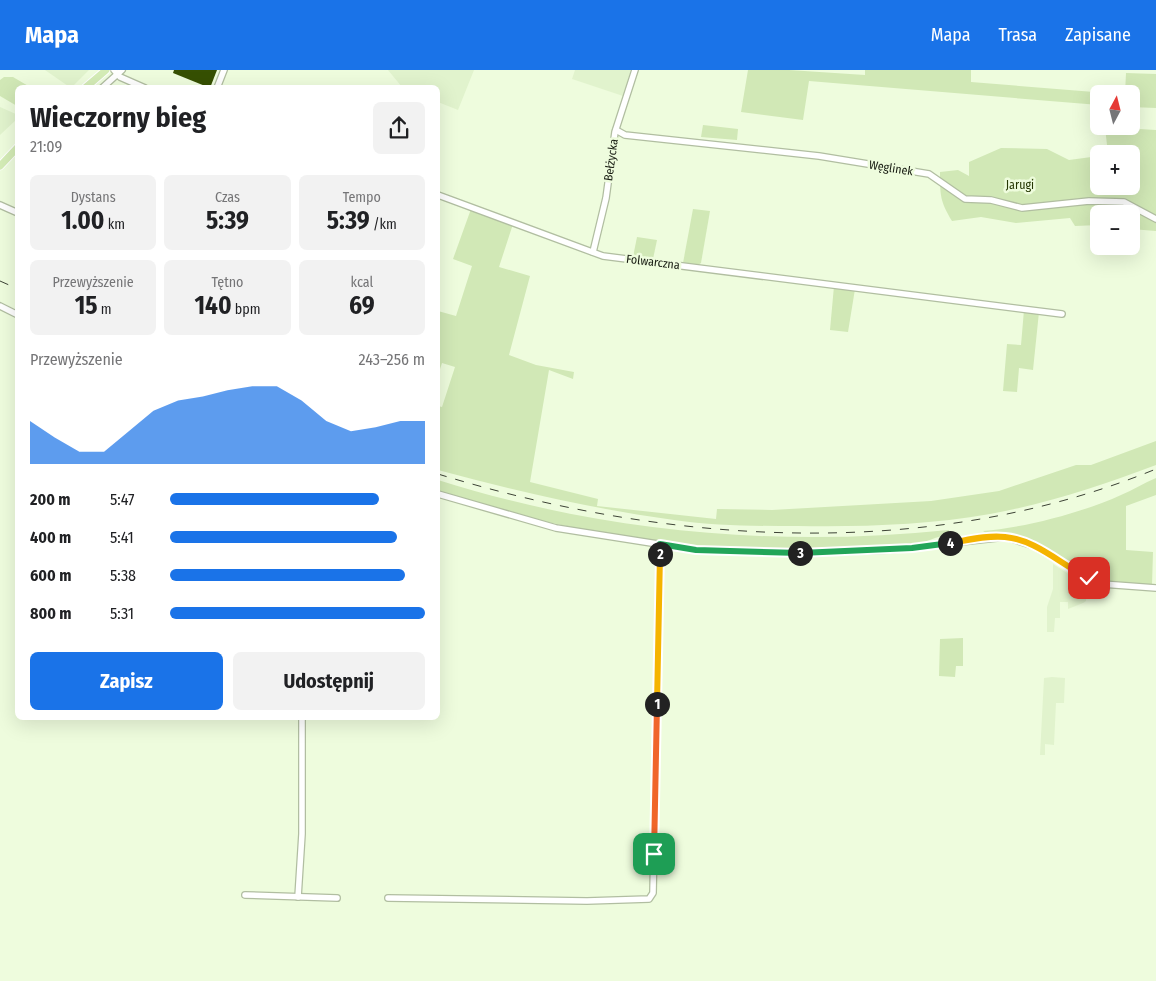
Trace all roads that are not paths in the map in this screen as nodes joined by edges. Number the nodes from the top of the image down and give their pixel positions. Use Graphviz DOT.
graph roads {
  1 [pos="106,70"];
  2 [pos="122,70"];
  3 [pos="224,70"];
  4 [pos="636,70"];
  5 [pos="115,72"];
  6 [pos="88,85"];
  7 [pos="104,85"];
  8 [pos="139,85"];
  9 [pos="218,85"];
  10 [pos="616,130"];
  11 [pos="15,151"];
  12 [pos="0,166"];
  13 [pos="440,196"];
  14 [pos="0,204"];
  15 [pos="15,212"];
  16 [pos="1156,219"];
  17 [pos="593,252"];
  18 [pos="0,306"];
  19 [pos="15,314"];
  20 [pos="1062,314"];
  21 [pos="440,495"];
  22 [pos="660,544"];
  23 [pos="1156,588"];
  24 [pos="302,720"];
  25 [pos="245,895"];
  26 [pos="298,897"];
  27 [pos="337,898"];
  28 [pos="388,898"];
  1 -- 6 [label="main road"];
  2 -- 5 [label="street"];
  3 -- 9 [label="street"];
  4 -- 10 [label="street, Bełżycka"];
  5 -- 7 [label="street"];
  5 -- 8 [label="street"];
  10 -- 16 [label="street, Węglinek"];
  10 -- 17 [label="street, Bełżycka"];
  11 -- 12 [label="main road"];
  13 -- 17 [label="street, Folwarczna"];
  14 -- 15 [label="street"];
  17 -- 20 [label="street, Folwarczna"];
  18 -- 19 [label="street"];
  21 -- 22 [label="street"];
  22 -- 23 [label="street"];
  22 -- 28 [label="street"];
  24 -- 26 [label="street"];
  25 -- 26 [label="street"];
  26 -- 27 [label="street"];
}
